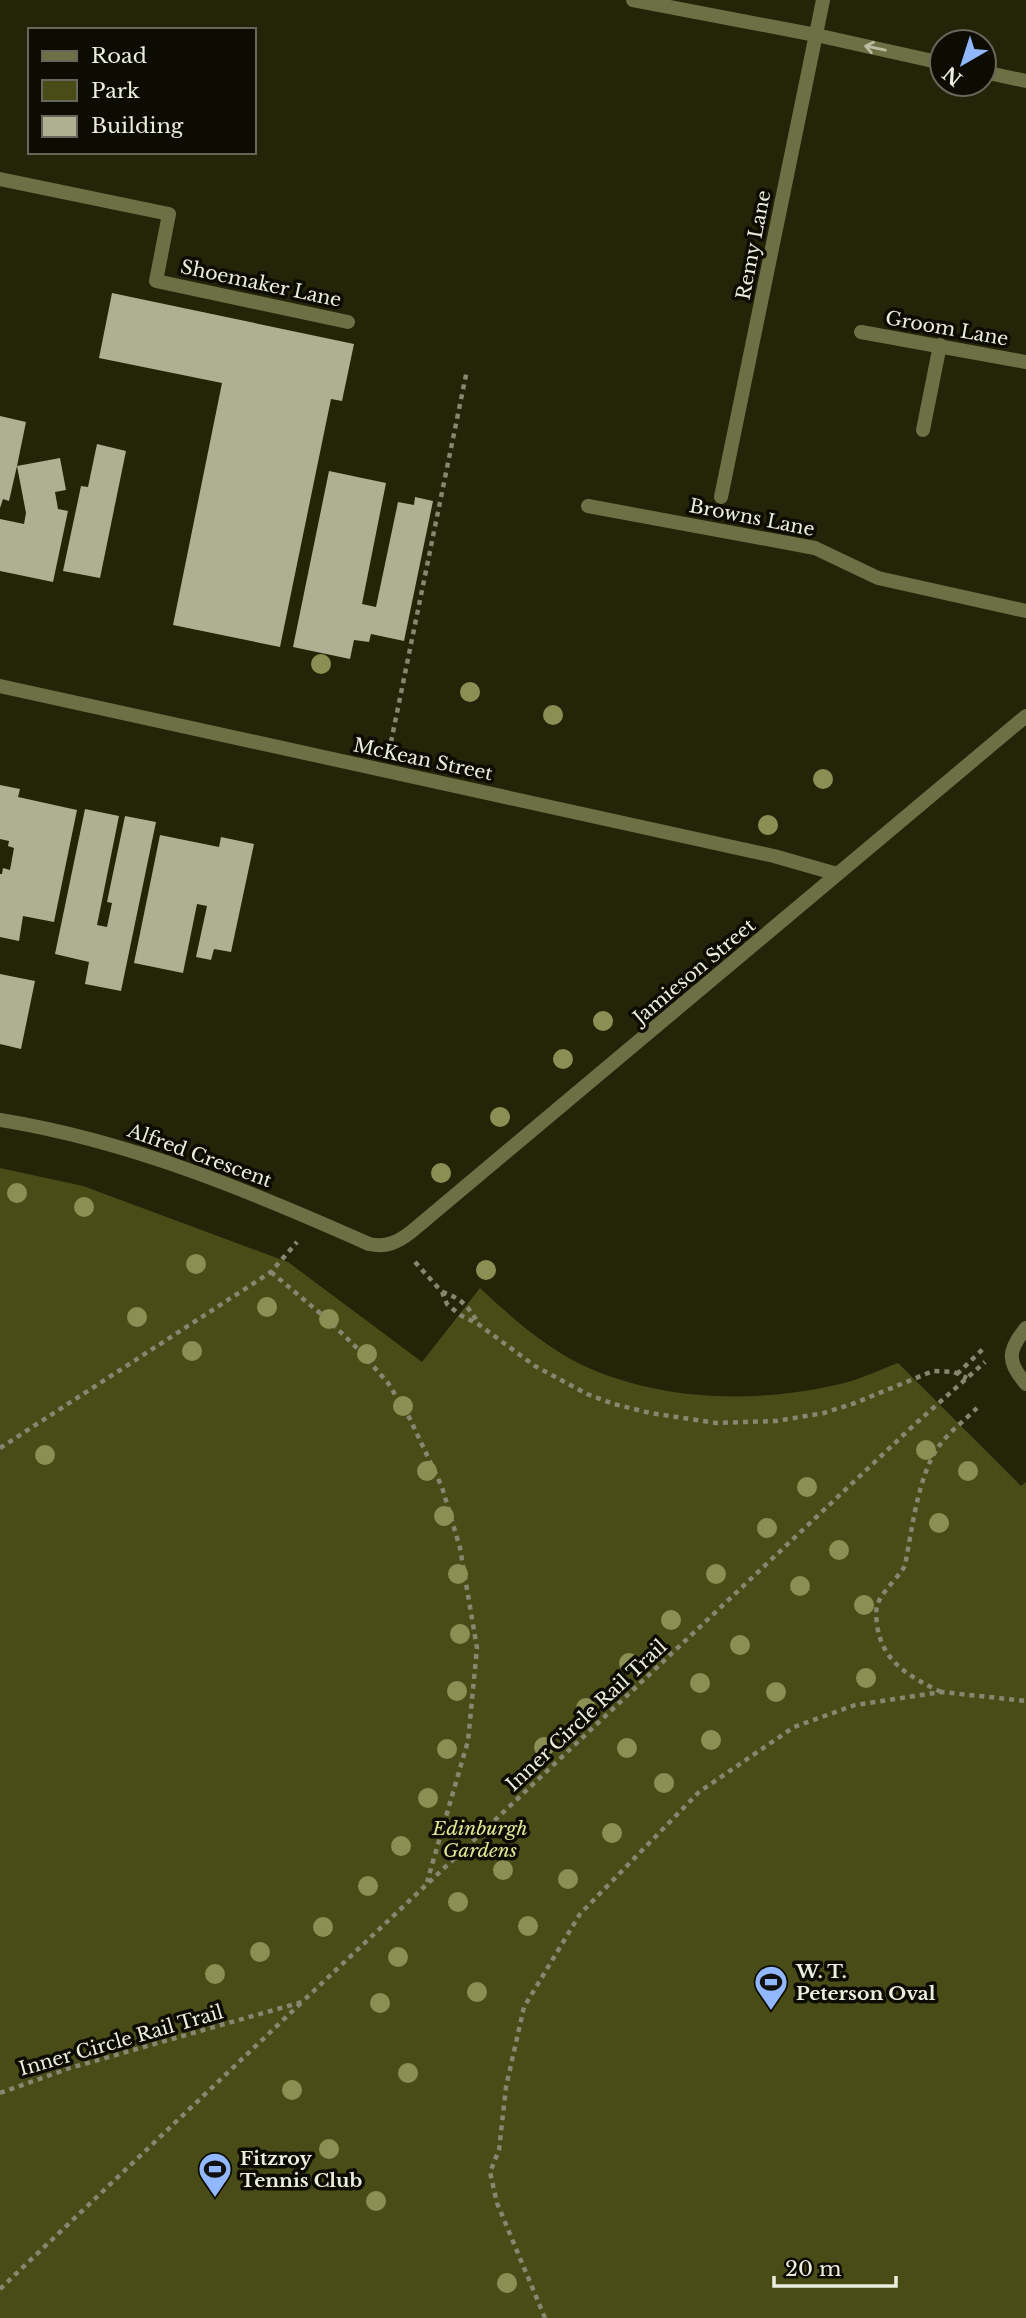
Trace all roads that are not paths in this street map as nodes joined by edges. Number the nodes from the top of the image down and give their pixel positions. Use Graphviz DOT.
graph roads {
  1 [pos="633,0"];
  2 [pos="824,0"];
  3 [pos="816,35"];
  4 [pos="928,59"];
  5 [pos="998,75"];
  6 [pos="1026,81"];
  7 [pos="0,179"];
  8 [pos="348,322"];
  9 [pos="861,332"];
  10 [pos="940,345"];
  11 [pos="1026,362"];
  12 [pos="923,430"];
  13 [pos="722,497"];
  14 [pos="588,506"];
  15 [pos="1026,611"];
  16 [pos="0,686"];
  17 [pos="1026,716"];
  18 [pos="837,874"];
  19 [pos="0,1120"];
  20 [pos="381,1246"];
  21 [pos="1026,1328"];
  22 [pos="1026,1384"];
  1 -- 3 [label="street"];
  2 -- 3 [label="street, Remy Lane"];
  4 -- 3 [label="street, one-way"];
  3 -- 13 [label="street, Remy Lane"];
  5 -- 6 [label="street"];
  7 -- 8 [label="street, Shoemaker Lane"];
  9 -- 10 [label="street, Groom Lane"];
  10 -- 11 [label="street, Groom Lane"];
  10 -- 12 [label="street"];
  14 -- 15 [label="street, Browns Lane"];
  16 -- 18 [label="street, McKean Street"];
  17 -- 18 [label="street, Jamieson Street"];
  18 -- 20 [label="street, Jamieson Street"];
  19 -- 20 [label="street, Alfred Crescent"];
  21 -- 22 [label="street"];
}
